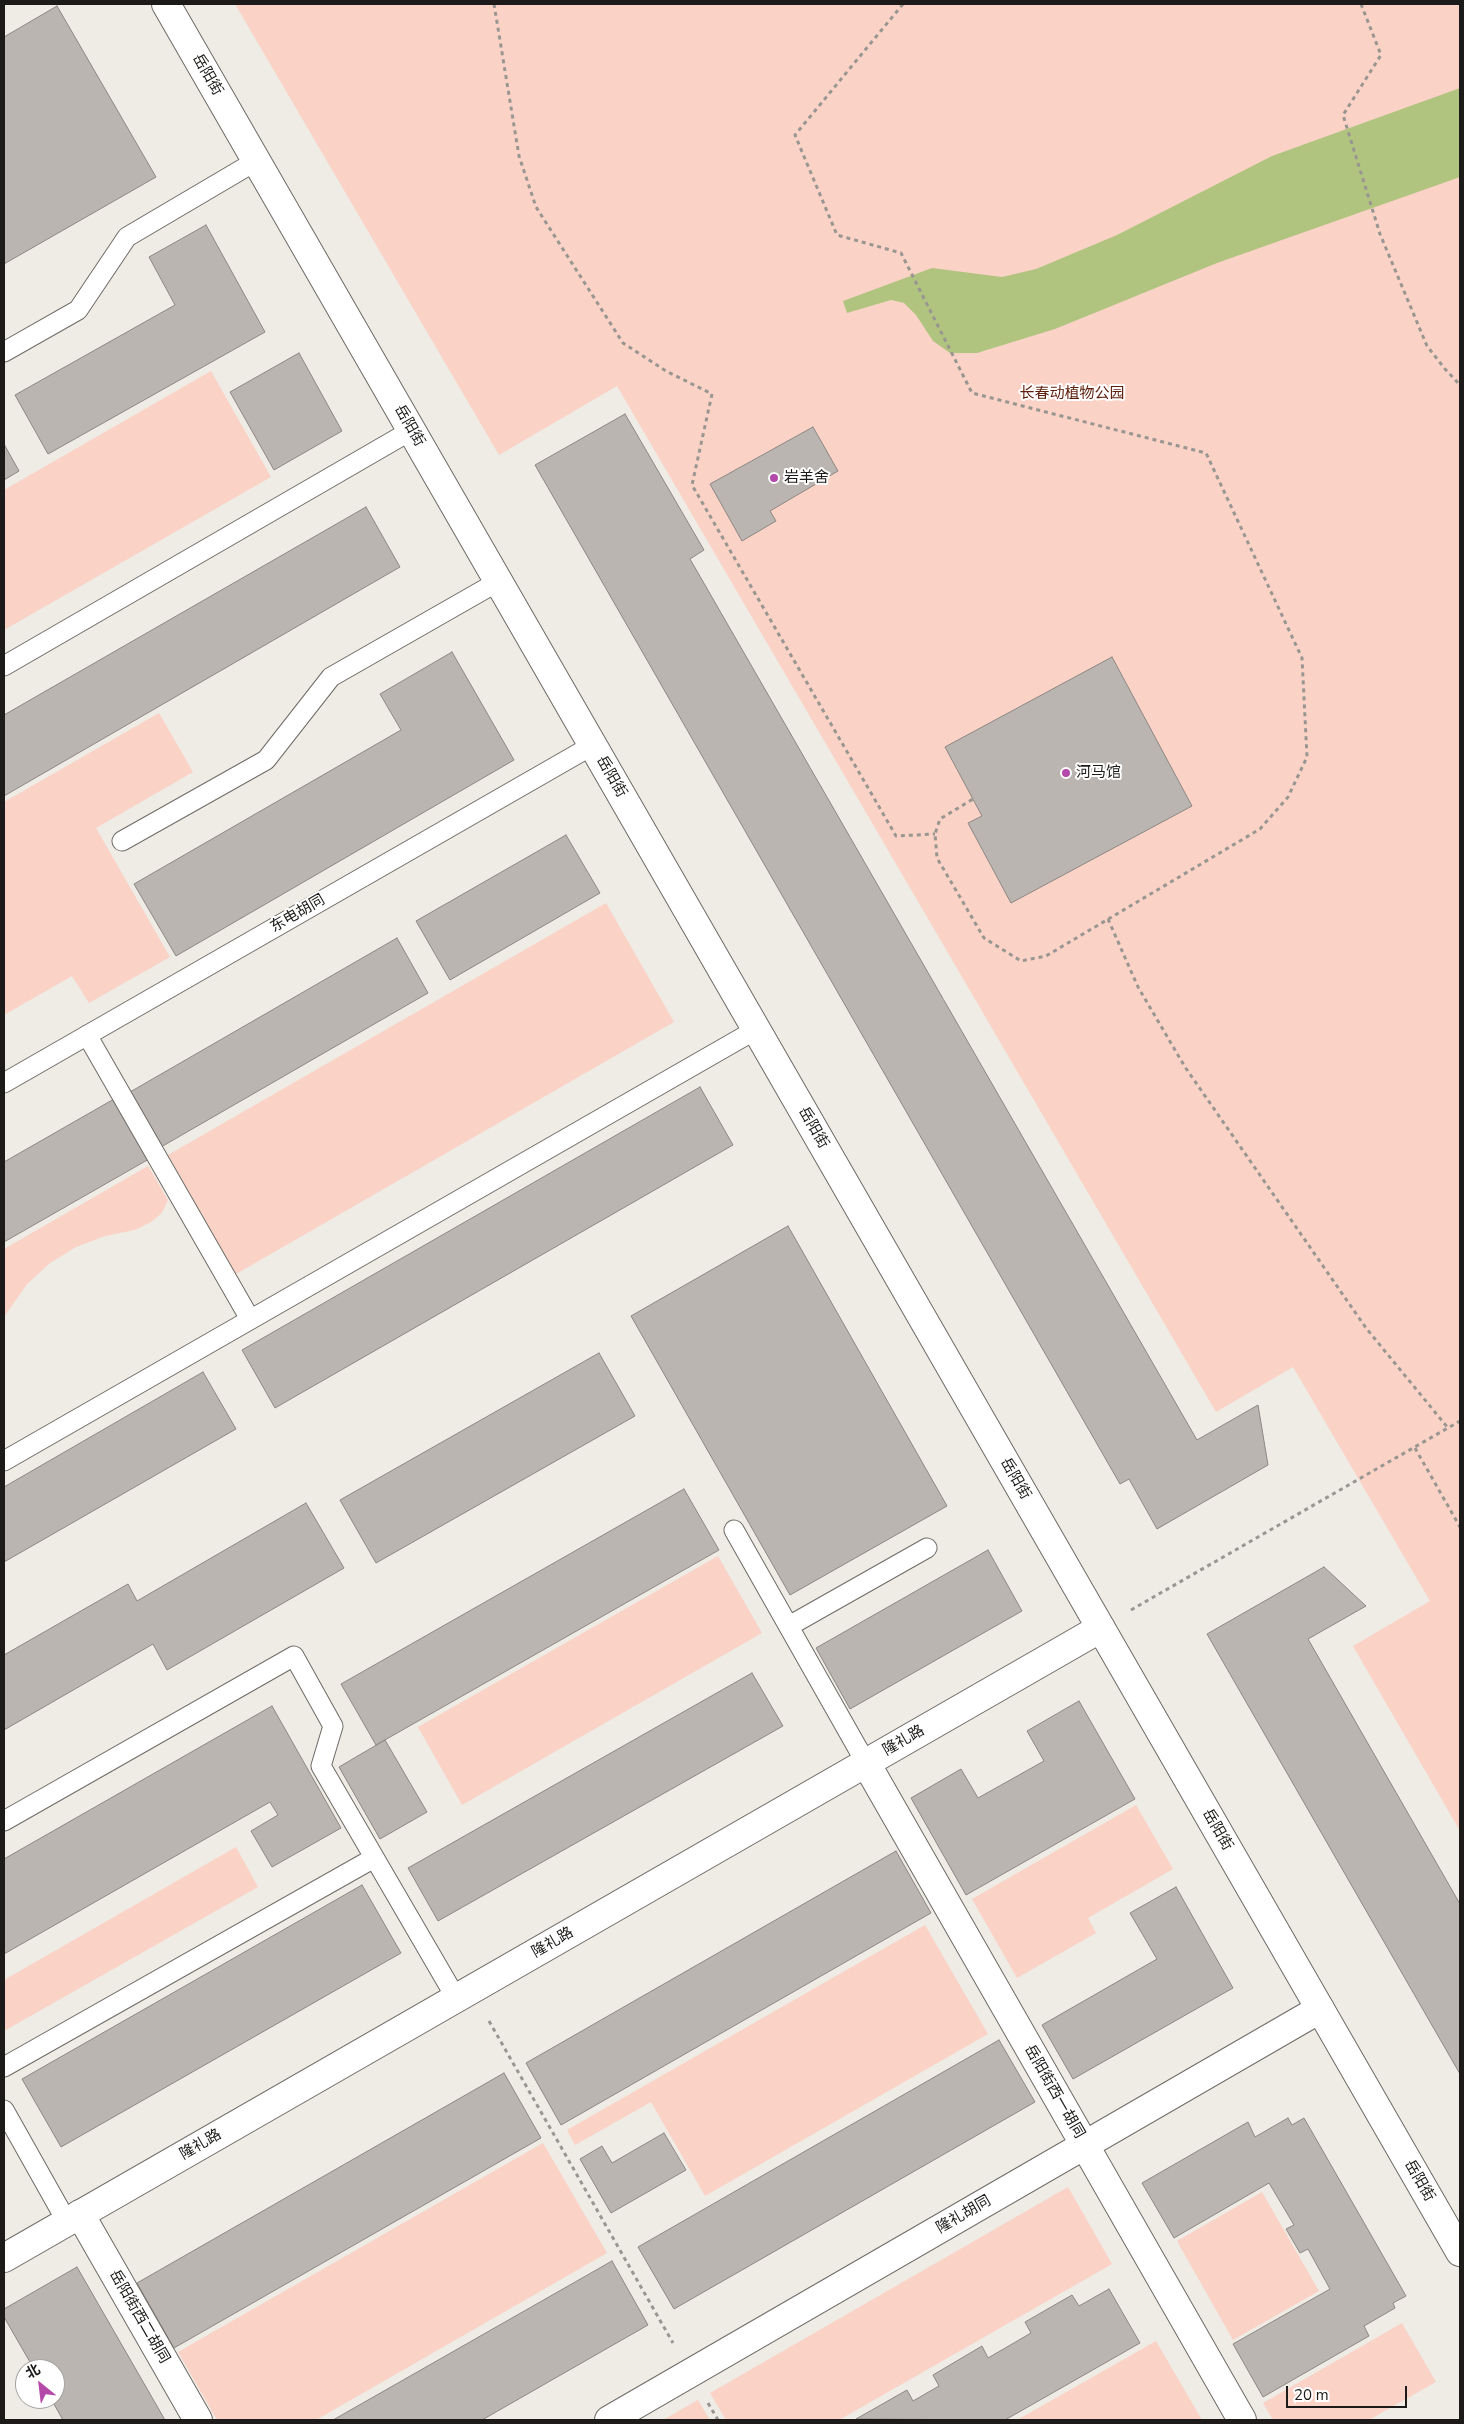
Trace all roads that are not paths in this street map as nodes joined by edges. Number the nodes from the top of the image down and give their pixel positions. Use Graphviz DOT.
graph roads {
  1 [pos="166,4"];
  2 [pos="256,161"];
  3 [pos="4,352"];
  4 [pos="412,430"];
  5 [pos="499,581"];
  6 [pos="4,666"];
  7 [pos="593,745"];
  8 [pos="122,841"];
  9 [pos="757,1030"];
  10 [pos="87,1035"];
  11 [pos="4,1083"];
  12 [pos="250,1319"];
  13 [pos="4,1461"];
  14 [pos="734,1530"];
  15 [pos="927,1548"];
  16 [pos="789,1626"];
  17 [pos="1101,1628"];
  18 [pos="866,1763"];
  19 [pos="4,1822"];
  20 [pos="374,1858"];
  21 [pos="464,1994"];
  22 [pos="1320,2009"];
  23 [pos="4,2067"];
  24 [pos="4,2110"];
  25 [pos="1085,2145"];
  26 [pos="73,2218"];
  27 [pos="1460,2252"];
  28 [pos="4,2258"];
  29 [pos="198,2420"];
  30 [pos="609,2420"];
  31 [pos="1242,2420"];
  1 -- 2 [label="street, 岳阳街"];
  2 -- 3 [label="lane"];
  2 -- 4 [label="street, 岳阳街"];
  4 -- 5 [label="street, 岳阳街"];
  4 -- 6 [label="lane"];
  5 -- 7 [label="street, 岳阳街"];
  5 -- 8 [label="lane"];
  7 -- 9 [label="street, 岳阳街"];
  7 -- 10 [label="lane, 东电胡同"];
  9 -- 12 [label="lane"];
  9 -- 17 [label="street, 岳阳街"];
  10 -- 11 [label="lane, 东电胡同"];
  10 -- 12 [label="lane"];
  12 -- 13 [label="lane"];
  14 -- 16 [label="lane"];
  15 -- 16 [label="lane"];
  16 -- 18 [label="lane"];
  17 -- 18 [label="street, 隆礼路"];
  17 -- 22 [label="street, 岳阳街"];
  18 -- 21 [label="street, 隆礼路"];
  18 -- 25 [label="street, 岳阳街西一胡同"];
  19 -- 20 [label="lane"];
  20 -- 21 [label="lane"];
  20 -- 23 [label="lane"];
  21 -- 26 [label="street, 隆礼路"];
  22 -- 25 [label="street, 隆礼胡同"];
  22 -- 27 [label="street, 岳阳街"];
  24 -- 26 [label="lane"];
  25 -- 30 [label="street, 隆礼胡同"];
  25 -- 31 [label="street, 岳阳街西一胡同"];
  26 -- 28 [label="street, 隆礼路"];
  26 -- 29 [label="street, 岳阳街西二胡同"];
}
